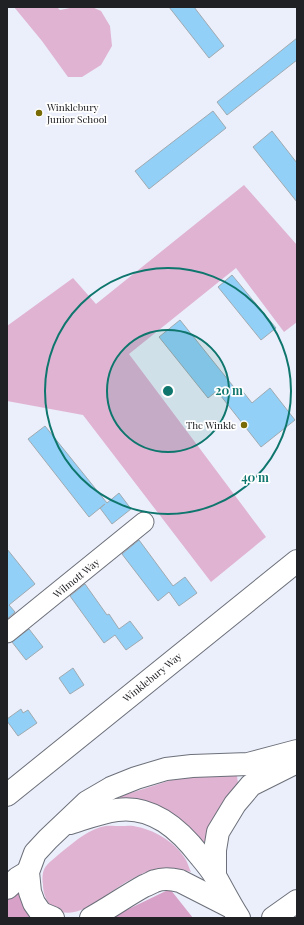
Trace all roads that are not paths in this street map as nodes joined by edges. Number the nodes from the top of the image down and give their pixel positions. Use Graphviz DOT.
graph roads {
  1 [pos="144,522"];
  2 [pos="297,561"];
  3 [pos="7,633"];
  4 [pos="297,751"];
  5 [pos="297,762"];
  6 [pos="7,794"];
  7 [pos="62,826"];
  8 [pos="28,872"];
  9 [pos="215,874"];
  10 [pos="7,888"];
  11 [pos="297,902"];
  12 [pos="235,912"];
  13 [pos="53,918"];
  14 [pos="91,918"];
  15 [pos="273,918"];
  1 -- 3 [label="street, Wilmott Way"];
  2 -- 6 [label="street, Winklebury Way"];
  4 -- 7 [label="street"];
  5 -- 9 [label="street"];
  7 -- 8 [label="street"];
  7 -- 9 [label="street"];
  8 -- 10 [label="street"];
  8 -- 13 [label="street"];
  9 -- 12 [label="street"];
  11 -- 15 [label="street"];
  12 -- 14 [label="street"];
}
